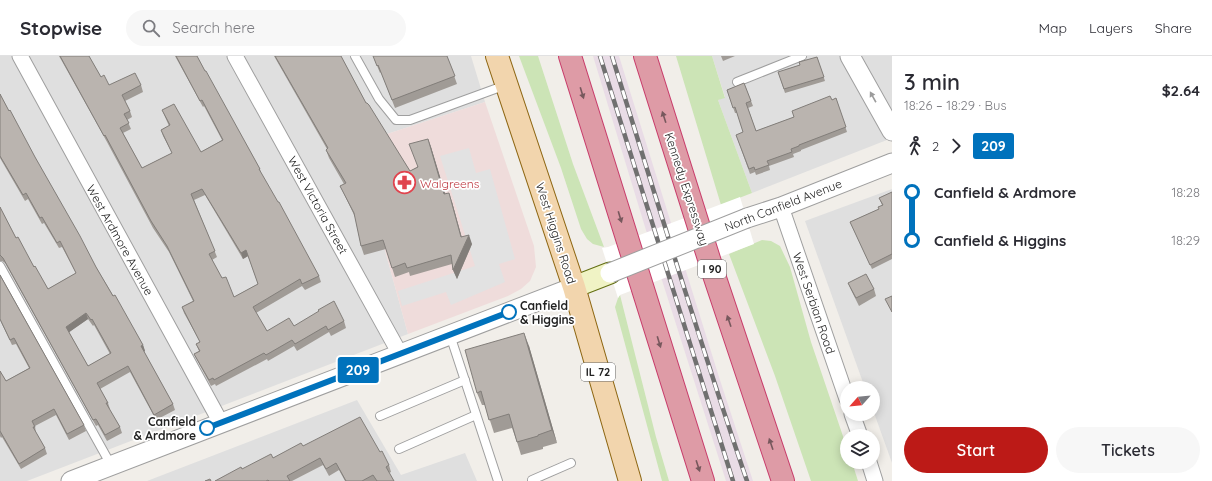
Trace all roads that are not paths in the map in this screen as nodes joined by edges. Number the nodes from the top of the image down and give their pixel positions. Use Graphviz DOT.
graph roads {
  1 [pos="20,56"];
  2 [pos="235,56"];
  3 [pos="356,56"];
  4 [pos="497,56"];
  5 [pos="570,56"];
  6 [pos="645,56"];
  7 [pos="802,56"];
  8 [pos="850,56"];
  9 [pos="737,82"];
  10 [pos="506,84"];
  11 [pos="892,131"];
  12 [pos="892,163"];
  13 [pos="781,207"];
  14 [pos="0,266"];
  15 [pos="610,273"];
  16 [pos="574,287"];
  17 [pos="450,335"];
  18 [pos="400,354"];
  19 [pos="464,380"];
  20 [pos="841,381"];
  21 [pos="476,415"];
  22 [pos="380,416"];
  23 [pos="221,423"];
  24 [pos="399,449"];
  25 [pos="571,463"];
  26 [pos="110,465"];
  27 [pos="871,469"];
  28 [pos="71,481"];
  29 [pos="498,481"];
  30 [pos="531,481"];
  31 [pos="629,481"];
  32 [pos="703,481"];
  33 [pos="783,481"];
  34 [pos="875,481"];
  1 -- 23 [label="street, West Ardmore Avenue"];
  2 -- 18 [label="street, West Victoria Street"];
  3 -- 10 [label="lane"];
  4 -- 10 [label="main road, West Higgins Road / IL 72"];
  5 -- 32 [label="highway, one-way"];
  33 -- 6 [label="highway, Kennedy Expressway / I 90, one-way"];
  7 -- 9 [label="lane"];
  11 -- 8 [label="street, one-way"];
  10 -- 16 [label="main road, West Higgins Road / IL 72"];
  12 -- 13 [label="street, North Canfield Avenue"];
  13 -- 15 [label="street, North Canfield Avenue, bridge"];
  13 -- 20 [label="street, West Serbian Road"];
  14 -- 26 [label="lane"];
  15 -- 16 [label="main road, North Canfield Avenue"];
  16 -- 17 [label="street, North Canfield Avenue"];
  16 -- 31 [label="main road, West Higgins Road / IL 72"];
  17 -- 18 [label="street, North Canfield Avenue"];
  17 -- 19 [label="lane"];
  18 -- 23 [label="street, North Canfield Avenue"];
  19 -- 21 [label="lane"];
  19 -- 22 [label="lane"];
  21 -- 24 [label="lane"];
  21 -- 29 [label="lane"];
  23 -- 26 [label="street, North Canfield Avenue"];
  25 -- 30 [label="lane"];
  26 -- 28 [label="street, North Canfield Avenue"];
  27 -- 34 [label="street"];
}
